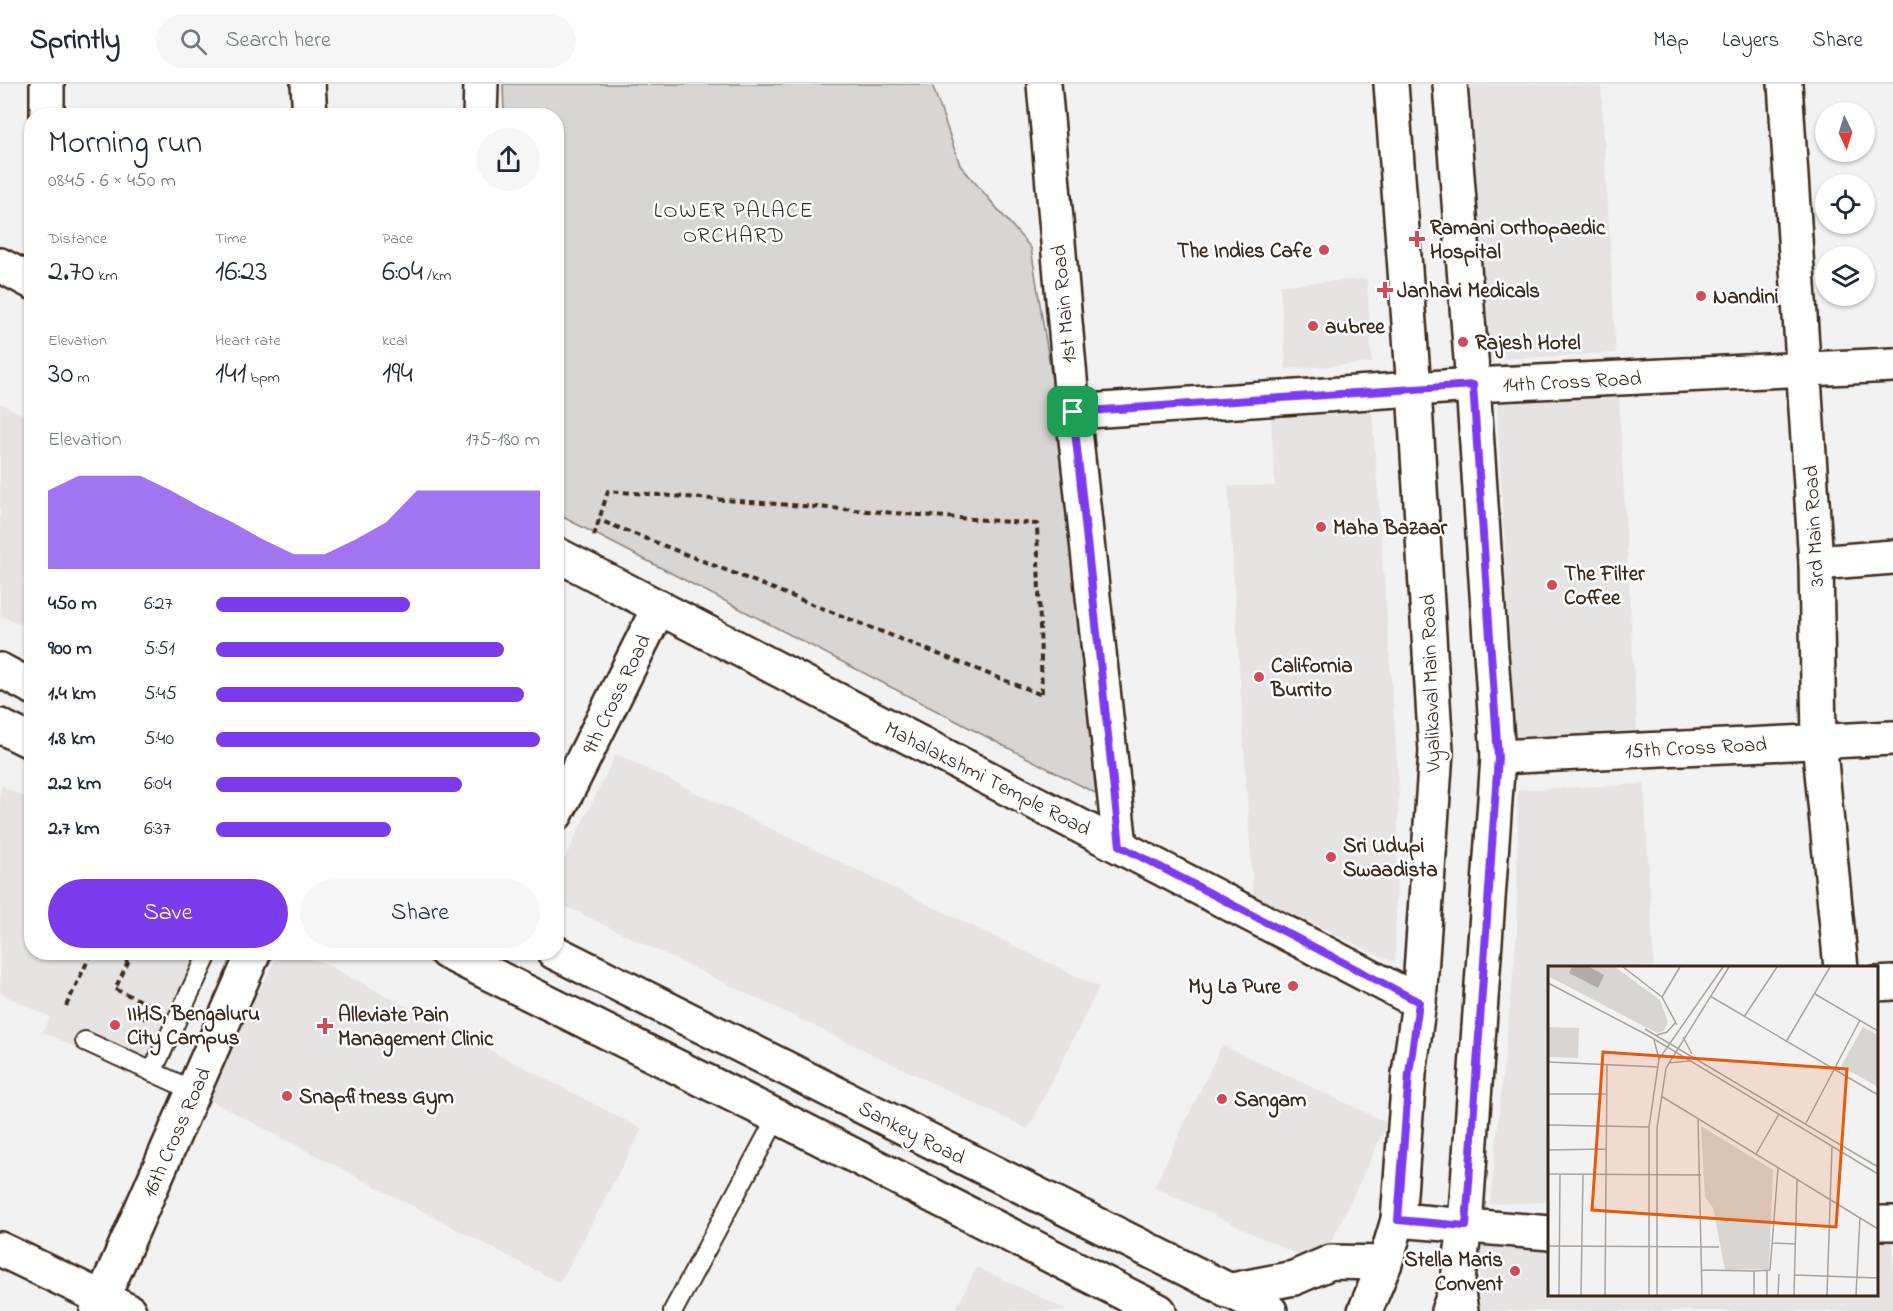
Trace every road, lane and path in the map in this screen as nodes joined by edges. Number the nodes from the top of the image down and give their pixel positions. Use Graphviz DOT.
graph roads {
  1 [pos="47,84"];
  2 [pos="308,84"];
  3 [pos="481,84"];
  4 [pos="1044,84"];
  5 [pos="1391,84"];
  6 [pos="1450,84"];
  7 [pos="1785,84"];
  8 [pos="47,108"];
  9 [pos="309,108"];
  10 [pos="480,108"];
  11 [pos="0,265"];
  12 [pos="24,278"];
  13 [pos="1893,365"];
  14 [pos="1803,370"];
  15 [pos="1473,385"];
  16 [pos="1414,389"];
  17 [pos="1073,412"];
  18 [pos="599,520"];
  19 [pos="1893,557"];
  20 [pos="570,561"];
  21 [pos="1816,563"];
  22 [pos="659,607"];
  23 [pos="0,670"];
  24 [pos="24,683"];
  25 [pos="0,726"];
  26 [pos="24,738"];
  27 [pos="1893,738"];
  28 [pos="1819,741"];
  29 [pos="1498,757"];
  30 [pos="564,798"];
  31 [pos="1120,846"];
  32 [pos="564,957"];
  33 [pos="88,960"];
  34 [pos="124,960"];
  35 [pos="205,960"];
  36 [pos="251,960"];
  37 [pos="462,960"];
  38 [pos="128,962"];
  39 [pos="1841,966"];
  40 [pos="1893,983"];
  41 [pos="1878,984"];
  42 [pos="1419,1002"];
  43 [pos="66,1006"];
  44 [pos="171,1031"];
  45 [pos="85,1041"];
  46 [pos="152,1072"];
  47 [pos="194,1091"];
  48 [pos="777,1117"];
  49 [pos="1398,1220"];
  50 [pos="1466,1226"];
  51 [pos="1548,1233"];
  52 [pos="0,1249"];
  53 [pos="1385,1263"];
  54 [pos="1227,1291"];
  55 [pos="1455,1303"];
  56 [pos="110,1307"];
  57 [pos="673,1311"];
  58 [pos="1159,1311"];
  59 [pos="1270,1311"];
  60 [pos="1365,1311"];
  1 -- 8 [label="street"];
  2 -- 9 [label="street"];
  3 -- 10 [label="street"];
  4 -- 17 [label="street, 1st Main Road"];
  5 -- 16 [label="street, Vyalikaval Main Road"];
  6 -- 15 [label="street"];
  7 -- 14 [label="street, 3rd Main Road"];
  11 -- 12 [label="street"];
  13 -- 14 [label="street, 14th Cross Road"];
  14 -- 15 [label="street, 14th Cross Road"];
  14 -- 21 [label="street, 3rd Main Road"];
  15 -- 16 [label="street, 14th Cross Road"];
  15 -- 29 [label="street"];
  16 -- 17 [label="street, 14th Cross Road"];
  16 -- 42 [label="street, Vyalikaval Main Road"];
  17 -- 31 [label="street, 1st Main Road"];
  18 -- 18 [label="path"];
  18 -- 20 [label="path"];
  19 -- 21 [label="street"];
  20 -- 22 [label="street, Mahalakshmi Temple Road"];
  21 -- 28 [label="street, 3rd Main Road"];
  22 -- 30 [label="street, 9th Cross Road"];
  22 -- 31 [label="street, Mahalakshmi Temple Road"];
  23 -- 24 [label="street"];
  25 -- 26 [label="street"];
  27 -- 28 [label="street, 15th Cross Road"];
  28 -- 29 [label="street, 15th Cross Road"];
  28 -- 39 [label="street, 3rd Main Road"];
  29 -- 50 [label="street"];
  31 -- 42 [label="street, Mahalakshmi Temple Road"];
  32 -- 54 [label="street, Sankey Road"];
  33 -- 43 [label="path"];
  34 -- 38 [label="path"];
  35 -- 44 [label="lane"];
  36 -- 47 [label="street, 16th Cross Road"];
  37 -- 48 [label="street"];
  38 -- 44 [label="path"];
  40 -- 41 [label="street"];
  42 -- 49 [label="street, Vyalikaval Main Road"];
  44 -- 46 [label="lane"];
  45 -- 46 [label="lane"];
  46 -- 47 [label="lane"];
  47 -- 56 [label="street, 16th Cross Road"];
  48 -- 57 [label="lane"];
  48 -- 58 [label="street"];
  49 -- 50 [label="street"];
  49 -- 53 [label="street, Vyalikaval Main Road"];
  50 -- 51 [label="street"];
  50 -- 55 [label="street"];
  52 -- 56 [label="street"];
  53 -- 54 [label="street"];
  53 -- 60 [label="street, Vyalikaval Main Road"];
  54 -- 59 [label="street, Sankey Road"];
}
